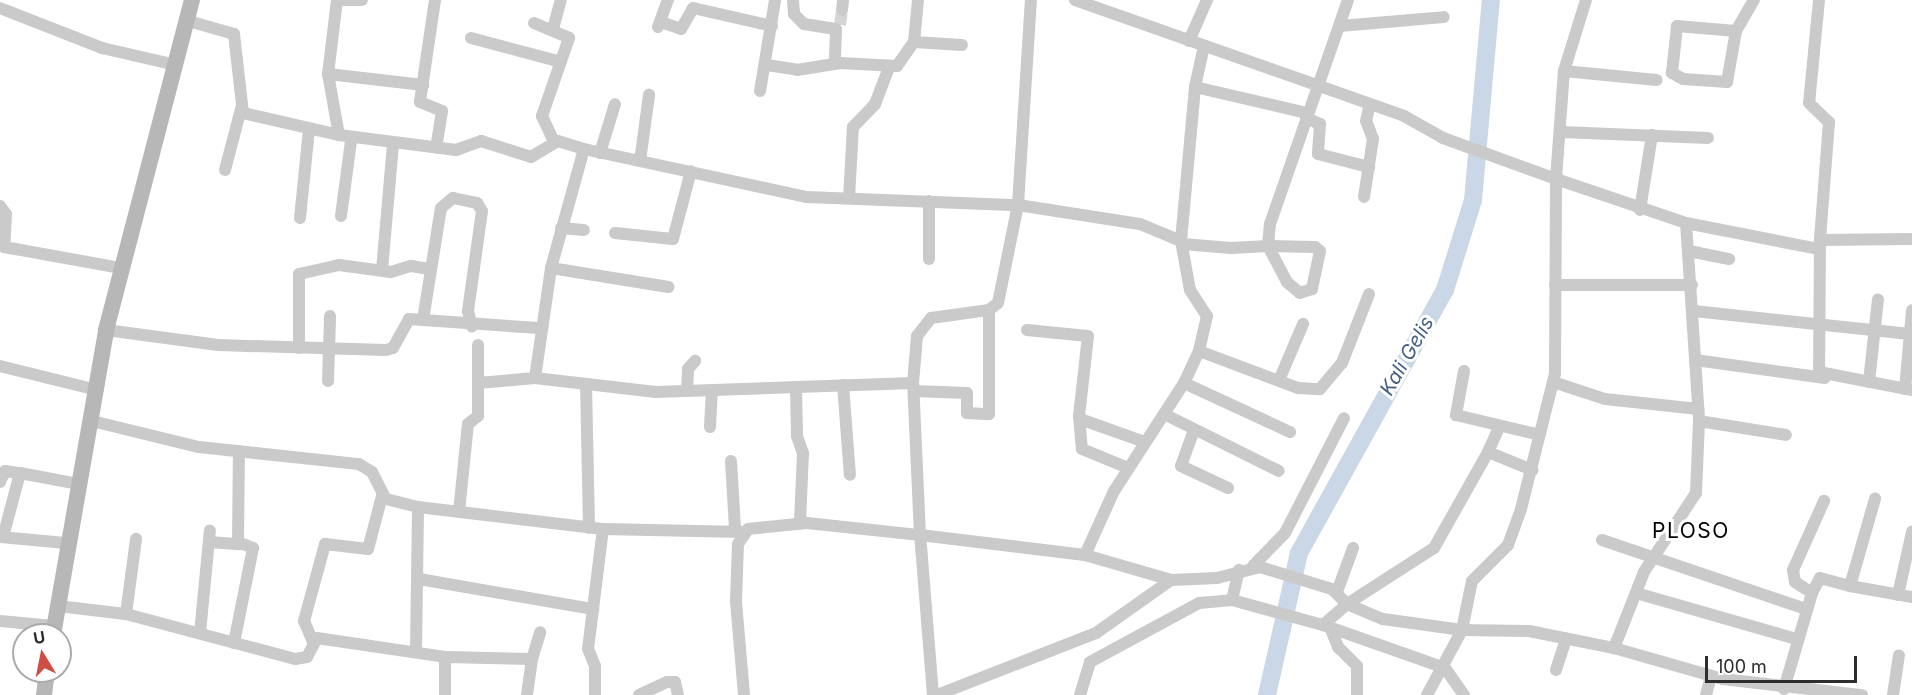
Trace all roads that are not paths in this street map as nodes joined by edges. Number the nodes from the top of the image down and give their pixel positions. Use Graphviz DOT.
graph roads {
  1 [pos="192,0"];
  2 [pos="339,0"];
  3 [pos="362,0"];
  4 [pos="435,0"];
  5 [pos="561,0"];
  6 [pos="668,0"];
  7 [pos="775,0"];
  8 [pos="793,0"];
  9 [pos="918,0"];
  10 [pos="1031,0"];
  11 [pos="1076,0"];
  12 [pos="1207,0"];
  13 [pos="1348,0"];
  14 [pos="1586,0"];
  15 [pos="1754,0"];
  16 [pos="1819,0"];
  17 [pos="0,8"];
  18 [pos="1444,17"];
  19 [pos="185,20"];
  20 [pos="534,23"];
  21 [pos="772,26"];
  22 [pos="1340,26"];
  23 [pos="553,29"];
  24 [pos="1736,31"];
  25 [pos="471,38"];
  26 [pos="1190,41"];
  27 [pos="914,42"];
  28 [pos="962,45"];
  29 [pos="1204,46"];
  30 [pos="561,62"];
  31 [pos="835,63"];
  32 [pos="172,64"];
  33 [pos="766,65"];
  34 [pos="889,67"];
  35 [pos="1564,70"];
  36 [pos="328,74"];
  37 [pos="1657,80"];
  38 [pos="423,85"];
  39 [pos="1319,85"];
  40 [pos="1195,87"];
  41 [pos="760,91"];
  42 [pos="649,95"];
  43 [pos="615,104"];
  44 [pos="1370,104"];
  45 [pos="241,109"];
  46 [pos="1306,116"];
  47 [pos="309,129"];
  48 [pos="1561,132"];
  49 [pos="1652,135"];
  50 [pos="345,138"];
  51 [pos="1708,138"];
  52 [pos="554,142"];
  53 [pos="393,144"];
  54 [pos="436,148"];
  55 [pos="584,149"];
  56 [pos="600,153"];
  57 [pos="640,161"];
  58 [pos="1369,167"];
  59 [pos="225,170"];
  60 [pos="691,171"];
  61 [pos="1556,179"];
  62 [pos="1364,197"];
  63 [pos="849,198"];
  64 [pos="929,201"];
  65 [pos="1018,205"];
  66 [pos="0,207"];
  67 [pos="1640,210"];
  68 [pos="341,216"];
  69 [pos="300,218"];
  70 [pos="1686,223"];
  71 [pos="561,228"];
  72 [pos="584,230"];
  73 [pos="615,233"];
  74 [pos="1912,239"];
  75 [pos="1182,243"];
  76 [pos="1819,244"];
  77 [pos="1268,246"];
  78 [pos="2,247"];
  79 [pos="1689,251"];
  80 [pos="930,259"];
  81 [pos="1729,259"];
  82 [pos="121,268"];
  83 [pos="551,268"];
  84 [pos="430,269"];
  85 [pos="382,270"];
  86 [pos="1555,285"];
  87 [pos="1692,285"];
  88 [pos="668,287"];
  89 [pos="1369,294"];
  90 [pos="1878,299"];
  91 [pos="989,310"];
  92 [pos="1912,310"];
  93 [pos="1694,311"];
  94 [pos="330,316"];
  95 [pos="423,320"];
  96 [pos="1303,324"];
  97 [pos="1822,324"];
  98 [pos="472,327"];
  99 [pos="539,328"];
  100 [pos="1875,329"];
  101 [pos="106,330"];
  102 [pos="1027,330"];
  103 [pos="1910,334"];
  104 [pos="478,345"];
  105 [pos="299,348"];
  106 [pos="329,349"];
  107 [pos="1199,351"];
  108 [pos="1695,360"];
  109 [pos="694,362"];
  110 [pos="0,366"];
  111 [pos="1464,371"];
  112 [pos="535,378"];
  113 [pos="1280,378"];
  114 [pos="328,381"];
  115 [pos="1553,382"];
  116 [pos="1869,382"];
  117 [pos="478,383"];
  118 [pos="1184,383"];
  119 [pos="586,384"];
  120 [pos="843,386"];
  121 [pos="796,387"];
  122 [pos="914,387"];
  123 [pos="96,390"];
  124 [pos="712,390"];
  125 [pos="687,391"];
  126 [pos="1907,391"];
  127 [pos="1164,414"];
  128 [pos="1699,415"];
  129 [pos="1344,418"];
  130 [pos="1080,419"];
  131 [pos="92,421"];
  132 [pos="711,427"];
  133 [pos="1499,427"];
  134 [pos="1194,430"];
  135 [pos="1290,432"];
  136 [pos="1540,435"];
  137 [pos="1785,435"];
  138 [pos="1145,442"];
  139 [pos="239,451"];
  140 [pos="1488,452"];
  141 [pos="731,462"];
  142 [pos="1128,468"];
  143 [pos="1532,470"];
  144 [pos="1279,471"];
  145 [pos="20,473"];
  146 [pos="850,475"];
  147 [pos="0,482"];
  148 [pos="78,484"];
  149 [pos="1228,488"];
  150 [pos="382,496"];
  151 [pos="1875,499"];
  152 [pos="1824,501"];
  153 [pos="418,507"];
  154 [pos="459,512"];
  155 [pos="800,523"];
  156 [pos="589,528"];
  157 [pos="603,529"];
  158 [pos="739,530"];
  159 [pos="1912,532"];
  160 [pos="920,535"];
  161 [pos="2,537"];
  162 [pos="136,539"];
  163 [pos="1602,540"];
  164 [pos="66,543"];
  165 [pos="240,544"];
  166 [pos="1353,548"];
  167 [pos="1085,555"];
  168 [pos="1651,559"];
  169 [pos="1256,567"];
  170 [pos="1239,570"];
  171 [pos="419,579"];
  172 [pos="1171,580"];
  173 [pos="1850,586"];
  174 [pos="1337,592"];
  175 [pos="1636,593"];
  176 [pos="1812,593"];
  177 [pos="1898,595"];
  178 [pos="1912,597"];
  179 [pos="1238,601"];
  180 [pos="1347,604"];
  181 [pos="58,606"];
  182 [pos="593,609"];
  183 [pos="1806,609"];
  184 [pos="126,614"];
  185 [pos="55,623"];
  186 [pos="1324,626"];
  187 [pos="1462,630"];
  188 [pos="540,632"];
  189 [pos="200,633"];
  190 [pos="1566,639"];
  191 [pos="1796,639"];
  192 [pos="313,642"];
  193 [pos="234,643"];
  194 [pos="1614,648"];
  195 [pos="416,652"];
  196 [pos="1899,655"];
  197 [pos="444,657"];
  198 [pos="532,658"];
  199 [pos="1445,668"];
  200 [pos="1556,670"];
  201 [pos="1711,676"];
  202 [pos="1784,688"];
  203 [pos="740,694"];
  204 [pos="445,695"];
  205 [pos="527,695"];
  206 [pos="595,695"];
  207 [pos="639,695"];
  208 [pos="678,695"];
  209 [pos="935,695"];
  210 [pos="1080,695"];
  211 [pos="1357,695"];
  212 [pos="1427,695"];
  213 [pos="1464,695"];
  214 [pos="1706,695"];
  215 [pos="1860,695"];
  216 [pos="1893,695"];
  1 -- 19 [label="street"];
  2 -- 3 [label="street"];
  2 -- 36 [label="street"];
  4 -- 38 [label="street"];
  5 -- 23 [label="street"];
  6 -- 21 [label="street"];
  7 -- 21 [label="street"];
  8 -- 31 [label="street"];
  9 -- 27 [label="street"];
  10 -- 65 [label="street"];
  11 -- 26 [label="street"];
  12 -- 26 [label="street"];
  13 -- 22 [label="street"];
  14 -- 35 [label="street"];
  15 -- 24 [label="street"];
  16 -- 76 [label="street"];
  17 -- 32 [label="street"];
  18 -- 22 [label="street"];
  19 -- 32 [label="street"];
  19 -- 45 [label="street"];
  20 -- 23 [label="street"];
  21 -- 33 [label="street"];
  22 -- 39 [label="street"];
  23 -- 30 [label="street"];
  24 -- 24 [label="street"];
  25 -- 30 [label="street"];
  26 -- 29 [label="street"];
  27 -- 28 [label="street"];
  27 -- 34 [label="street"];
  29 -- 39 [label="street"];
  29 -- 40 [label="street"];
  30 -- 52 [label="street"];
  31 -- 33 [label="street"];
  31 -- 34 [label="street"];
  32 -- 82 [label="street"];
  33 -- 41 [label="street"];
  34 -- 63 [label="street"];
  35 -- 37 [label="street"];
  35 -- 48 [label="street"];
  36 -- 38 [label="street"];
  36 -- 50 [label="street"];
  38 -- 54 [label="street"];
  39 -- 44 [label="street"];
  39 -- 46 [label="street"];
  40 -- 46 [label="street"];
  40 -- 75 [label="street"];
  42 -- 57 [label="street"];
  43 -- 56 [label="street"];
  44 -- 58 [label="street"];
  44 -- 61 [label="street"];
  45 -- 47 [label="street"];
  45 -- 59 [label="street"];
  46 -- 58 [label="street"];
  46 -- 77 [label="street"];
  47 -- 50 [label="street"];
  47 -- 69 [label="street"];
  48 -- 49 [label="street"];
  48 -- 61 [label="street"];
  49 -- 51 [label="street"];
  49 -- 67 [label="street"];
  50 -- 53 [label="street"];
  50 -- 68 [label="street"];
  52 -- 54 [label="street"];
  52 -- 55 [label="street"];
  53 -- 54 [label="street"];
  53 -- 85 [label="street"];
  55 -- 56 [label="street"];
  55 -- 71 [label="street"];
  56 -- 57 [label="street"];
  57 -- 60 [label="street"];
  58 -- 62 [label="street"];
  60 -- 63 [label="street"];
  60 -- 73 [label="street"];
  61 -- 67 [label="street"];
  61 -- 86 [label="street"];
  63 -- 64 [label="street"];
  64 -- 65 [label="street"];
  64 -- 80 [label="street"];
  65 -- 75 [label="street"];
  65 -- 91 [label="street"];
  66 -- 78 [label="street"];
  67 -- 70 [label="street"];
  70 -- 76 [label="street"];
  70 -- 79 [label="street"];
  71 -- 72 [label="street"];
  71 -- 83 [label="street"];
  74 -- 76 [label="street"];
  75 -- 77 [label="street"];
  75 -- 107 [label="street"];
  76 -- 97 [label="street"];
  77 -- 77 [label="street"];
  78 -- 82 [label="street"];
  79 -- 81 [label="street"];
  79 -- 87 [label="street"];
  82 -- 101 [label="street"];
  83 -- 88 [label="street"];
  83 -- 99 [label="street"];
  84 -- 85 [label="street"];
  84 -- 95 [label="street"];
  84 -- 98 [label="street"];
  85 -- 105 [label="street"];
  86 -- 87 [label="street"];
  86 -- 115 [label="street"];
  87 -- 93 [label="street"];
  89 -- 113 [label="street"];
  90 -- 100 [label="street"];
  91 -- 122 [label="street"];
  91 -- 122 [label="street"];
  92 -- 103 [label="street"];
  93 -- 97 [label="street"];
  93 -- 108 [label="street"];
  94 -- 106 [label="street"];
  95 -- 98 [label="street"];
  95 -- 106 [label="street"];
  96 -- 113 [label="street"];
  97 -- 100 [label="street"];
  97 -- 116 [label="street"];
  98 -- 99 [label="street"];
  99 -- 112 [label="street"];
  100 -- 103 [label="street"];
  100 -- 116 [label="street"];
  101 -- 105 [label="street"];
  101 -- 123 [label="street"];
  102 -- 130 [label="street"];
  103 -- 126 [label="street"];
  104 -- 117 [label="street"];
  105 -- 106 [label="street"];
  106 -- 114 [label="street"];
  107 -- 113 [label="street"];
  107 -- 118 [label="street"];
  108 -- 126 [label="street"];
  108 -- 128 [label="street"];
  109 -- 125 [label="street"];
  110 -- 123 [label="street"];
  111 -- 133 [label="street"];
  112 -- 117 [label="street"];
  112 -- 119 [label="street"];
  115 -- 128 [label="street"];
  115 -- 136 [label="street"];
  116 -- 126 [label="street"];
  117 -- 154 [label="street"];
  118 -- 127 [label="street"];
  118 -- 135 [label="street"];
  119 -- 125 [label="street"];
  119 -- 156 [label="street"];
  120 -- 121 [label="street"];
  120 -- 122 [label="street"];
  120 -- 146 [label="street"];
  121 -- 124 [label="street"];
  121 -- 155 [label="street"];
  122 -- 160 [label="street"];
  123 -- 131 [label="street"];
  124 -- 125 [label="street"];
  124 -- 132 [label="street"];
  127 -- 134 [label="street"];
  127 -- 138 [label="street"];
  128 -- 137 [label="street"];
  128 -- 168 [label="street"];
  129 -- 169 [label="street"];
  130 -- 138 [label="street"];
  130 -- 142 [label="street"];
  131 -- 139 [label="street"];
  131 -- 148 [label="street"];
  133 -- 136 [label="street"];
  133 -- 140 [label="street"];
  134 -- 144 [label="street"];
  134 -- 149 [label="street"];
  136 -- 143 [label="street"];
  138 -- 142 [label="street"];
  139 -- 150 [label="street"];
  139 -- 165 [label="street"];
  140 -- 143 [label="street"];
  140 -- 180 [label="street"];
  141 -- 158 [label="street"];
  142 -- 167 [label="street"];
  143 -- 187 [label="street"];
  145 -- 147 [label="street"];
  145 -- 148 [label="street"];
  145 -- 161 [label="street"];
  148 -- 164 [label="street"];
  150 -- 153 [label="street"];
  150 -- 192 [label="street"];
  151 -- 173 [label="street"];
  152 -- 176 [label="street"];
  153 -- 154 [label="street"];
  153 -- 171 [label="street"];
  154 -- 156 [label="street"];
  155 -- 158 [label="street"];
  155 -- 160 [label="street"];
  156 -- 157 [label="street"];
  157 -- 158 [label="street"];
  157 -- 182 [label="street"];
  158 -- 203 [label="street"];
  159 -- 177 [label="street"];
  160 -- 167 [label="street"];
  160 -- 209 [label="street"];
  161 -- 164 [label="street"];
  162 -- 184 [label="street"];
  163 -- 168 [label="street"];
  164 -- 181 [label="street"];
  165 -- 189 [label="street"];
  165 -- 193 [label="street"];
  166 -- 174 [label="street"];
  167 -- 172 [label="street"];
  168 -- 175 [label="street"];
  168 -- 183 [label="street"];
  169 -- 170 [label="street"];
  169 -- 174 [label="street"];
  170 -- 172 [label="street"];
  170 -- 179 [label="street"];
  171 -- 182 [label="street"];
  171 -- 195 [label="street"];
  172 -- 209 [label="street"];
  173 -- 176 [label="street"];
  173 -- 177 [label="street"];
  174 -- 180 [label="street"];
  175 -- 191 [label="street"];
  175 -- 194 [label="street"];
  176 -- 183 [label="street"];
  177 -- 178 [label="street"];
  179 -- 186 [label="street"];
  179 -- 210 [label="street"];
  180 -- 186 [label="street"];
  180 -- 187 [label="street"];
  181 -- 184 [label="street"];
  181 -- 185 [label="street"];
  182 -- 206 [label="street"];
  183 -- 191 [label="street"];
  184 -- 189 [label="street"];
  186 -- 199 [label="street"];
  186 -- 211 [label="street"];
  187 -- 190 [label="street"];
  187 -- 199 [label="street"];
  188 -- 198 [label="street"];
  189 -- 193 [label="street"];
  190 -- 194 [label="street"];
  190 -- 200 [label="street"];
  191 -- 202 [label="street"];
  192 -- 193 [label="street"];
  192 -- 195 [label="street"];
  194 -- 201 [label="street"];
  195 -- 197 [label="street"];
  196 -- 216 [label="street"];
  197 -- 198 [label="street"];
  197 -- 204 [label="street"];
  198 -- 205 [label="street"];
  199 -- 212 [label="street"];
  199 -- 213 [label="street"];
  201 -- 202 [label="street"];
  201 -- 214 [label="street"];
  202 -- 215 [label="street"];
  207 -- 208 [label="street"];
}
